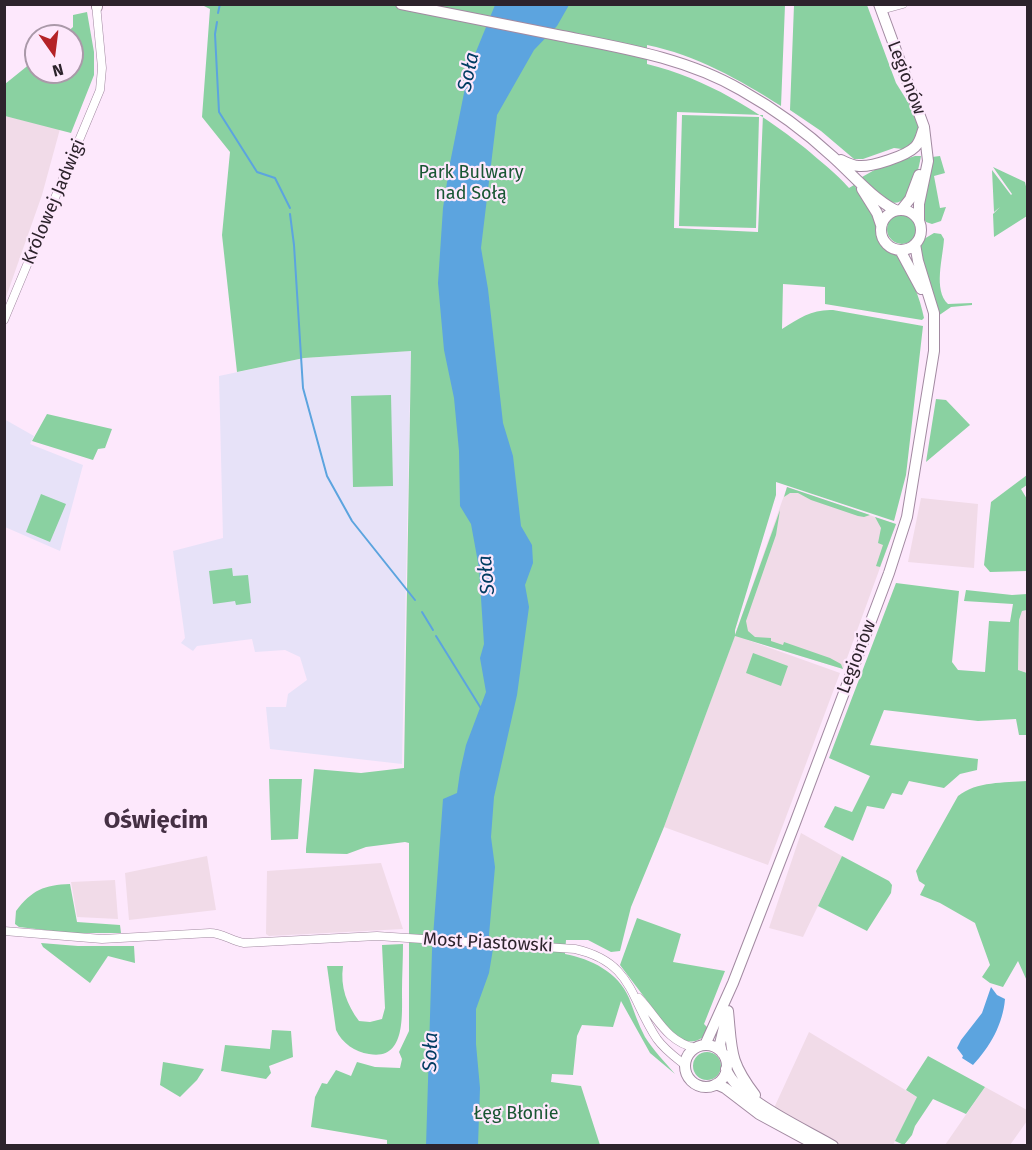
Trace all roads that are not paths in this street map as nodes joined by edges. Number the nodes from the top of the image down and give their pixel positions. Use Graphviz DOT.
graph roads {
  1 [pos="401,4"];
  2 [pos="903,4"];
  3 [pos="96,5"];
  4 [pos="880,7"];
  5 [pos="924,127"];
  6 [pos="927,154"];
  7 [pos="832,156"];
  8 [pos="855,179"];
  9 [pos="899,210"];
  10 [pos="919,219"];
  11 [pos="881,225"];
  12 [pos="915,244"];
  13 [pos="900,250"];
  14 [pos="4,320"];
  15 [pos="934,320"];
  16 [pos="4,932"];
  17 [pos="733,983"];
  18 [pos="632,990"];
  19 [pos="728,1011"];
  20 [pos="700,1047"];
  21 [pos="722,1053"];
  22 [pos="685,1065"];
  23 [pos="726,1069"];
  24 [pos="716,1084"];
  25 [pos="762,1105"];
  26 [pos="818,1146"];
  27 [pos="833,1146"];
  1 -- 7 [label="main road"];
  2 -- 4 [label="street"];
  3 -- 14 [label="street, Królowej Jadwigi"];
  4 -- 5 [label="main road, Legionów"];
  5 -- 6 [label="main road, Legionów"];
  5 -- 7 [label="main road"];
  6 -- 9 [label="main road, Legionów"];
  6 -- 10 [label="main road, Legionów"];
  7 -- 8 [label="main road"];
  8 -- 9 [label="main road"];
  8 -- 11 [label="main road"];
  9 -- 10 [label="main road"];
  9 -- 11 [label="main road"];
  10 -- 12 [label="main road"];
  11 -- 13 [label="main road"];
  12 -- 13 [label="main road"];
  12 -- 15 [label="main road, Legionów"];
  13 -- 15 [label="main road, Legionów"];
  15 -- 17 [label="main road, Legionów"];
  16 -- 18 [label="street, Most Piastowski"];
  17 -- 19 [label="main road, Legionów"];
  17 -- 20 [label="main road, Legionów"];
  18 -- 20 [label="street"];
  18 -- 22 [label="street"];
  19 -- 21 [label="main road, Legionów"];
  19 -- 25 [label="main road"];
  20 -- 21 [label="main road"];
  20 -- 22 [label="main road"];
  21 -- 23 [label="main road"];
  22 -- 24 [label="main road"];
  23 -- 24 [label="main road"];
  23 -- 25 [label="main road"];
  24 -- 26 [label="main road"];
  25 -- 27 [label="main road"];
}
